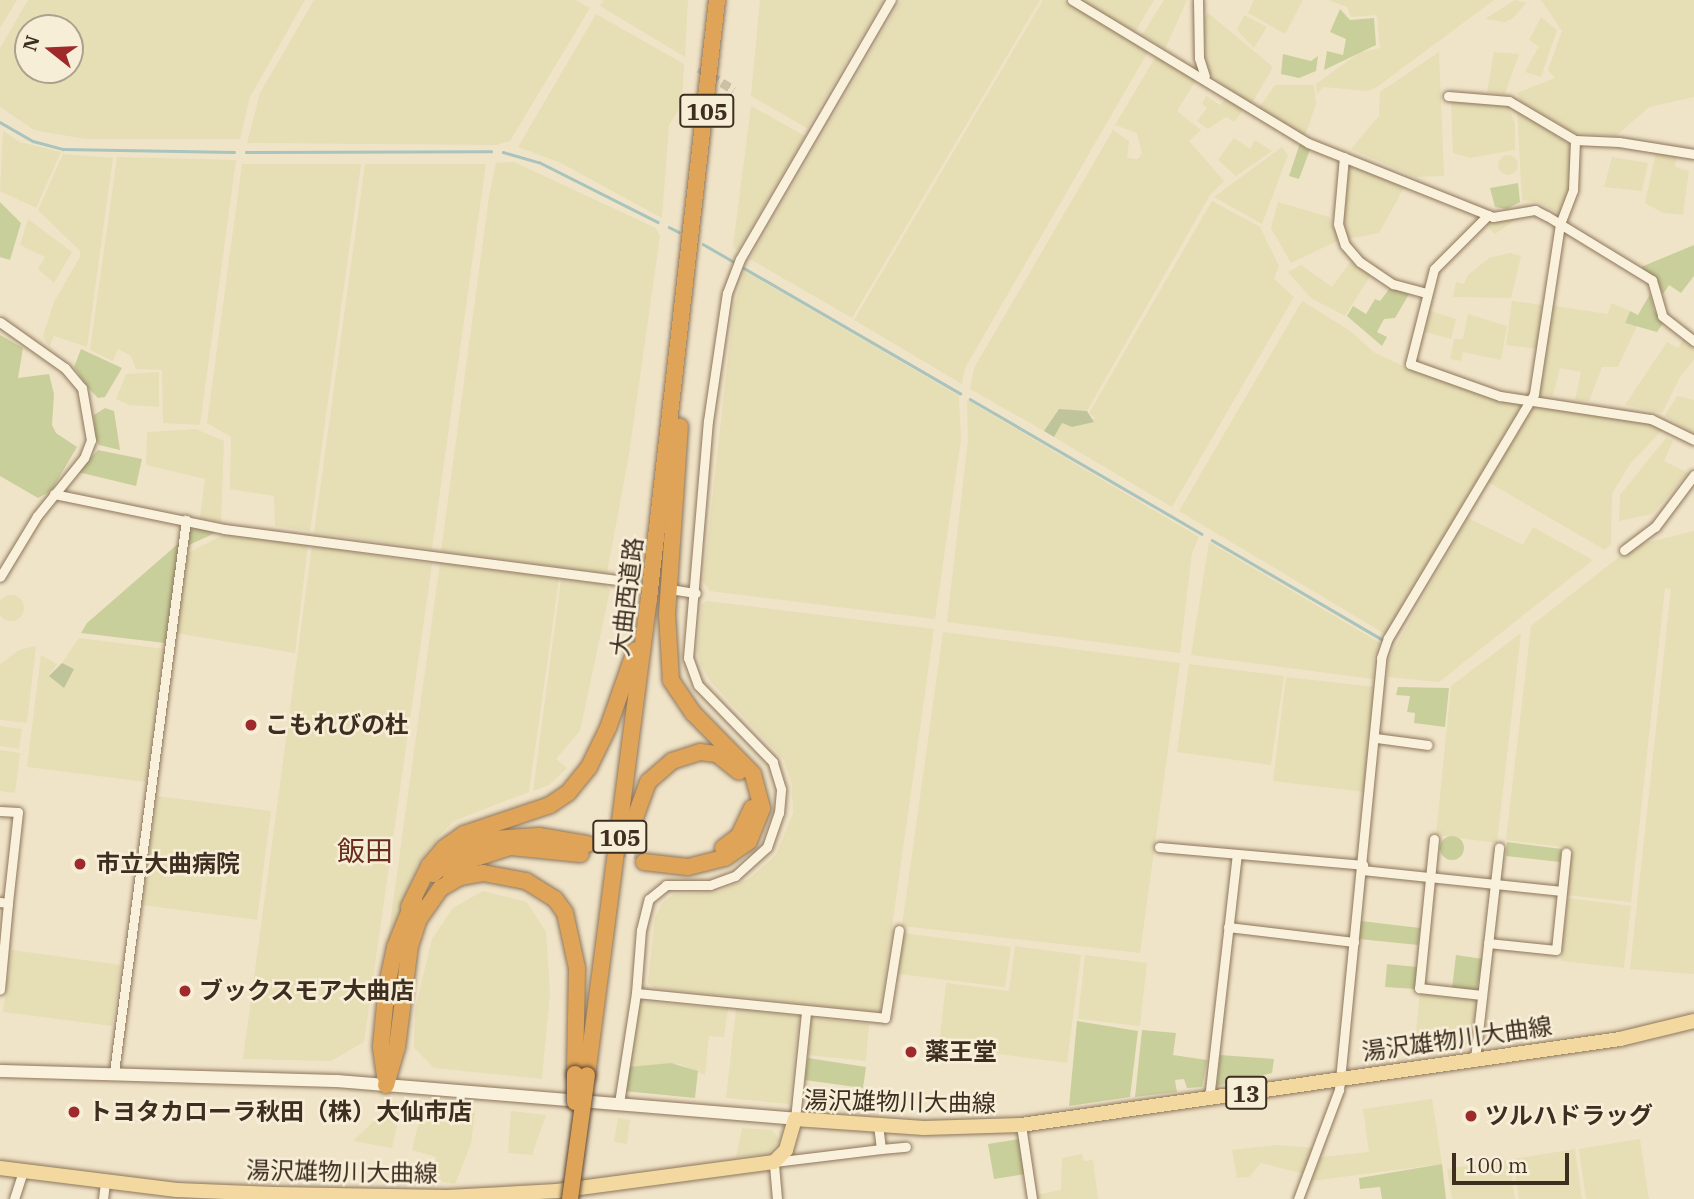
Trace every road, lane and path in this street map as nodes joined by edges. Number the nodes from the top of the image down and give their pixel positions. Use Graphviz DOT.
graph roads {
  1 [pos="717,0"];
  2 [pos="891,0"];
  3 [pos="1072,0"];
  4 [pos="1198,0"];
  5 [pos="1206,78"];
  6 [pos="1448,96"];
  7 [pos="1575,140"];
  8 [pos="1694,155"];
  9 [pos="1344,158"];
  10 [pos="1488,215"];
  11 [pos="694,221"];
  12 [pos="1560,224"];
  13 [pos="1427,293"];
  14 [pos="0,322"];
  15 [pos="1694,341"];
  16 [pos="1531,401"];
  17 [pos="1694,440"];
  18 [pos="1694,475"];
  19 [pos="54,494"];
  20 [pos="186,520"];
  21 [pos="1624,550"];
  22 [pos="0,577"];
  23 [pos="631,582"];
  24 [pos="676,590"];
  25 [pos="696,593"];
  26 [pos="649,599"];
  27 [pos="1376,738"];
  28 [pos="1428,745"];
  29 [pos="0,811"];
  30 [pos="1434,839"];
  31 [pos="1159,847"];
  32 [pos="1499,847"];
  33 [pos="1566,853"];
  34 [pos="1237,855"];
  35 [pos="1363,868"];
  36 [pos="1430,877"];
  37 [pos="1495,884"];
  38 [pos="441,888"];
  39 [pos="1562,891"];
  40 [pos="4,902"];
  41 [pos="409,907"];
  42 [pos="1228,927"];
  43 [pos="899,929"];
  44 [pos="1354,942"];
  45 [pos="1488,943"];
  46 [pos="0,990"];
  47 [pos="636,993"];
  48 [pos="1482,995"];
  49 [pos="806,1013"];
  50 [pos="1694,1021"];
  51 [pos="1475,1059"];
  52 [pos="0,1071"];
  53 [pos="114,1072"];
  54 [pos="581,1074"];
  55 [pos="1340,1080"];
  56 [pos="386,1085"];
  57 [pos="1209,1099"];
  58 [pos="619,1103"];
  59 [pos="795,1119"];
  60 [pos="878,1125"];
  61 [pos="1021,1125"];
  62 [pos="906,1147"];
  63 [pos="881,1149"];
  64 [pos="774,1162"];
  65 [pos="0,1168"];
  66 [pos="23,1172"];
  67 [pos="105,1183"];
  68 [pos="177,1194"];
  69 [pos="14,1199"];
  70 [pos="103,1199"];
  71 [pos="570,1199"];
  72 [pos="777,1199"];
  73 [pos="1032,1199"];
  74 [pos="1298,1199"];
  1 -- 11 [label="highway, 大曲西道路 / 105"];
  2 -- 25 [label="street"];
  3 -- 5 [label="street"];
  4 -- 5 [label="street"];
  5 -- 9 [label="street"];
  6 -- 7 [label="street"];
  7 -- 8 [label="street"];
  7 -- 12 [label="street"];
  9 -- 10 [label="street"];
  9 -- 13 [label="street"];
  10 -- 12 [label="street"];
  10 -- 13 [label="street"];
  11 -- 26 [label="highway, 大曲西道路 / 105"];
  11 -- 54 [label="highway"];
  12 -- 15 [label="street"];
  12 -- 16 [label="street"];
  13 -- 16 [label="street"];
  14 -- 19 [label="street"];
  16 -- 17 [label="street"];
  16 -- 27 [label="street"];
  18 -- 21 [label="street"];
  19 -- 20 [label="street"];
  19 -- 22 [label="street"];
  20 -- 23 [label="street"];
  20 -- 53 [label="street"];
  24 -- 25 [label="street"];
  25 -- 47 [label="street"];
  26 -- 41 [label="highway"];
  26 -- 54 [label="highway, 大曲西道路 / 105"];
  27 -- 28 [label="street"];
  27 -- 35 [label="street"];
  29 -- 40 [label="street"];
  30 -- 36 [label="street"];
  31 -- 34 [label="street"];
  32 -- 37 [label="street"];
  33 -- 39 [label="street"];
  34 -- 35 [label="street"];
  34 -- 42 [label="street"];
  35 -- 36 [label="street"];
  35 -- 44 [label="street"];
  36 -- 37 [label="street"];
  36 -- 48 [label="street"];
  37 -- 39 [label="street"];
  37 -- 45 [label="street"];
  38 -- 41 [label="highway"];
  38 -- 54 [label="highway"];
  38 -- 56 [label="highway"];
  39 -- 45 [label="street"];
  40 -- 46 [label="street"];
  41 -- 56 [label="highway"];
  42 -- 44 [label="street"];
  42 -- 57 [label="street"];
  43 -- 49 [label="street"];
  44 -- 55 [label="street"];
  45 -- 48 [label="street"];
  47 -- 49 [label="street"];
  47 -- 58 [label="street"];
  48 -- 51 [label="street"];
  49 -- 59 [label="street"];
  50 -- 51 [label="main road, 湯沢雄物川大曲線 / 13"];
  51 -- 55 [label="main road, 湯沢雄物川大曲線 / 13"];
  52 -- 53 [label="street"];
  53 -- 56 [label="street"];
  54 -- 71 [label="highway, bridge"];
  55 -- 57 [label="main road, 湯沢雄物川大曲線 / 13"];
  55 -- 74 [label="street"];
  56 -- 58 [label="street"];
  57 -- 61 [label="main road, 湯沢雄物川大曲線 / 13"];
  58 -- 59 [label="street"];
  59 -- 60 [label="main road, 湯沢雄物川大曲線 / 13"];
  59 -- 64 [label="main road, 湯沢雄物川大曲線"];
  60 -- 61 [label="main road, 湯沢雄物川大曲線 / 13"];
  60 -- 63 [label="street"];
  61 -- 73 [label="street"];
  62 -- 63 [label="street"];
  63 -- 64 [label="street"];
  64 -- 68 [label="main road, 湯沢雄物川大曲線"];
  64 -- 72 [label="street"];
  65 -- 66 [label="main road, 湯沢雄物川大曲線"];
  66 -- 67 [label="main road, 湯沢雄物川大曲線"];
  66 -- 69 [label="street"];
  67 -- 68 [label="main road, 湯沢雄物川大曲線"];
  67 -- 70 [label="street"];
}
